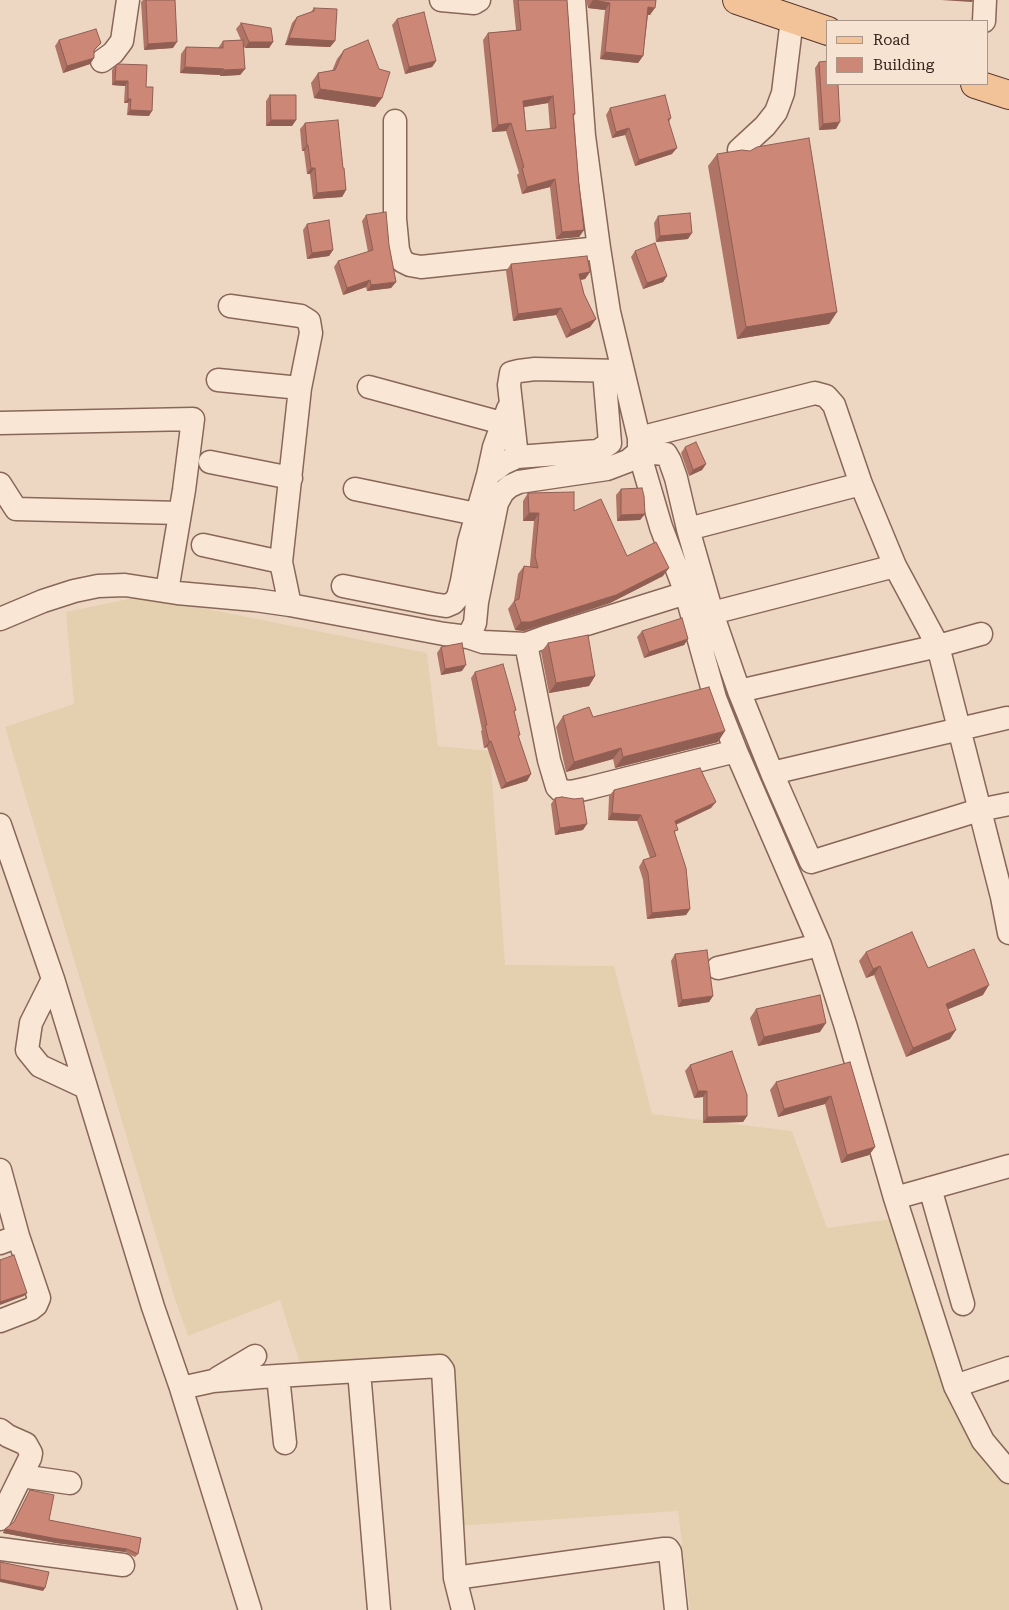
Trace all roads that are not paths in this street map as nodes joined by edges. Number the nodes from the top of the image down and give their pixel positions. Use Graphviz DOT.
graph roads {
  1 [pos="128,0"];
  2 [pos="441,0"];
  3 [pos="479,0"];
  4 [pos="574,0"];
  5 [pos="737,0"];
  6 [pos="985,0"];
  7 [pos="777,10"];
  8 [pos="984,20"];
  9 [pos="826,30"];
  10 [pos="102,61"];
  11 [pos="982,85"];
  12 [pos="1009,95"];
  13 [pos="395,121"];
  14 [pos="739,150"];
  15 [pos="600,248"];
  16 [pos="230,306"];
  17 [pos="614,371"];
  18 [pos="218,380"];
  19 [pos="369,387"];
  20 [pos="300,388"];
  21 [pos="506,414"];
  22 [pos="0,423"];
  23 [pos="639,445"];
  24 [pos="518,458"];
  25 [pos="210,462"];
  26 [pos="488,475"];
  27 [pos="290,478"];
  28 [pos="0,484"];
  29 [pos="861,484"];
  30 [pos="355,489"];
  31 [pos="180,513"];
  32 [pos="476,514"];
  33 [pos="688,529"];
  34 [pos="203,545"];
  35 [pos="282,562"];
  36 [pos="895,566"];
  37 [pos="343,586"];
  38 [pos="167,591"];
  39 [pos="686,593"];
  40 [pos="290,605"];
  41 [pos="712,613"];
  42 [pos="0,618"];
  43 [pos="981,634"];
  44 [pos="468,638"];
  45 [pos="526,644"];
  46 [pos="938,646"];
  47 [pos="739,691"];
  48 [pos="1006,718"];
  49 [pos="960,728"];
  50 [pos="736,751"];
  51 [pos="772,773"];
  52 [pos="1009,804"];
  53 [pos="979,810"];
  54 [pos="0,824"];
  55 [pos="1005,896"];
  56 [pos="1009,933"];
  57 [pos="820,945"];
  58 [pos="718,968"];
  59 [pos="53,980"];
  60 [pos="85,1086"];
  61 [pos="1009,1166"];
  62 [pos="0,1170"];
  63 [pos="930,1188"];
  64 [pos="895,1198"];
  65 [pos="9,1240"];
  66 [pos="962,1304"];
  67 [pos="0,1321"];
  68 [pos="255,1356"];
  69 [pos="1009,1368"];
  70 [pos="360,1371"];
  71 [pos="278,1376"];
  72 [pos="213,1381"];
  73 [pos="955,1386"];
  74 [pos="181,1388"];
  75 [pos="0,1430"];
  76 [pos="285,1444"];
  77 [pos="1009,1472"];
  78 [pos="21,1476"];
  79 [pos="70,1483"];
  80 [pos="0,1519"];
  81 [pos="0,1549"];
  82 [pos="123,1565"];
  83 [pos="454,1578"];
  84 [pos="250,1610"];
  85 [pos="379,1610"];
  86 [pos="463,1610"];
  87 [pos="676,1610"];
  1 -- 10 [label="street"];
  2 -- 3 [label="street"];
  4 -- 15 [label="street"];
  5 -- 7 [label="main road"];
  6 -- 8 [label="street"];
  7 -- 9 [label="main road"];
  7 -- 14 [label="street"];
  11 -- 12 [label="main road"];
  13 -- 15 [label="street"];
  15 -- 17 [label="street"];
  16 -- 20 [label="street"];
  17 -- 21 [label="street"];
  17 -- 23 [label="street"];
  17 -- 24 [label="street"];
  18 -- 20 [label="street"];
  19 -- 21 [label="street"];
  20 -- 27 [label="street"];
  21 -- 24 [label="street"];
  21 -- 26 [label="street"];
  22 -- 31 [label="street"];
  23 -- 29 [label="street"];
  23 -- 33 [label="street"];
  23 -- 39 [label="street"];
  23 -- 44 [label="street"];
  24 -- 26 [label="street"];
  25 -- 27 [label="street"];
  26 -- 32 [label="street"];
  27 -- 35 [label="street"];
  28 -- 31 [label="street"];
  29 -- 33 [label="street"];
  29 -- 36 [label="street"];
  30 -- 32 [label="street"];
  31 -- 38 [label="street"];
  32 -- 37 [label="street"];
  33 -- 41 [label="street"];
  34 -- 35 [label="street"];
  35 -- 40 [label="street"];
  36 -- 41 [label="street"];
  36 -- 46 [label="street"];
  38 -- 40 [label="street"];
  38 -- 42 [label="street"];
  39 -- 45 [label="street"];
  39 -- 50 [label="street"];
  40 -- 44 [label="street"];
  41 -- 47 [label="street"];
  43 -- 46 [label="street"];
  44 -- 45 [label="street"];
  45 -- 50 [label="street"];
  46 -- 47 [label="street"];
  46 -- 49 [label="street"];
  47 -- 51 [label="street"];
  48 -- 49 [label="street"];
  49 -- 51 [label="street"];
  49 -- 53 [label="street"];
  50 -- 57 [label="street"];
  51 -- 53 [label="street"];
  52 -- 53 [label="street"];
  53 -- 55 [label="street"];
  54 -- 59 [label="street"];
  55 -- 56 [label="street"];
  57 -- 58 [label="street"];
  57 -- 64 [label="street"];
  59 -- 60 [label="street"];
  59 -- 60 [label="street"];
  60 -- 74 [label="street"];
  61 -- 63 [label="street"];
  62 -- 65 [label="street"];
  63 -- 64 [label="street"];
  63 -- 66 [label="street"];
  64 -- 73 [label="street"];
  65 -- 67 [label="street"];
  68 -- 72 [label="street"];
  69 -- 73 [label="street"];
  70 -- 71 [label="street"];
  70 -- 83 [label="street"];
  70 -- 85 [label="street"];
  71 -- 72 [label="street"];
  71 -- 76 [label="street"];
  72 -- 74 [label="street"];
  73 -- 77 [label="street"];
  74 -- 84 [label="street"];
  75 -- 78 [label="street"];
  78 -- 79 [label="street"];
  78 -- 80 [label="street"];
  81 -- 82 [label="street"];
  83 -- 86 [label="street"];
  83 -- 87 [label="street"];
}
